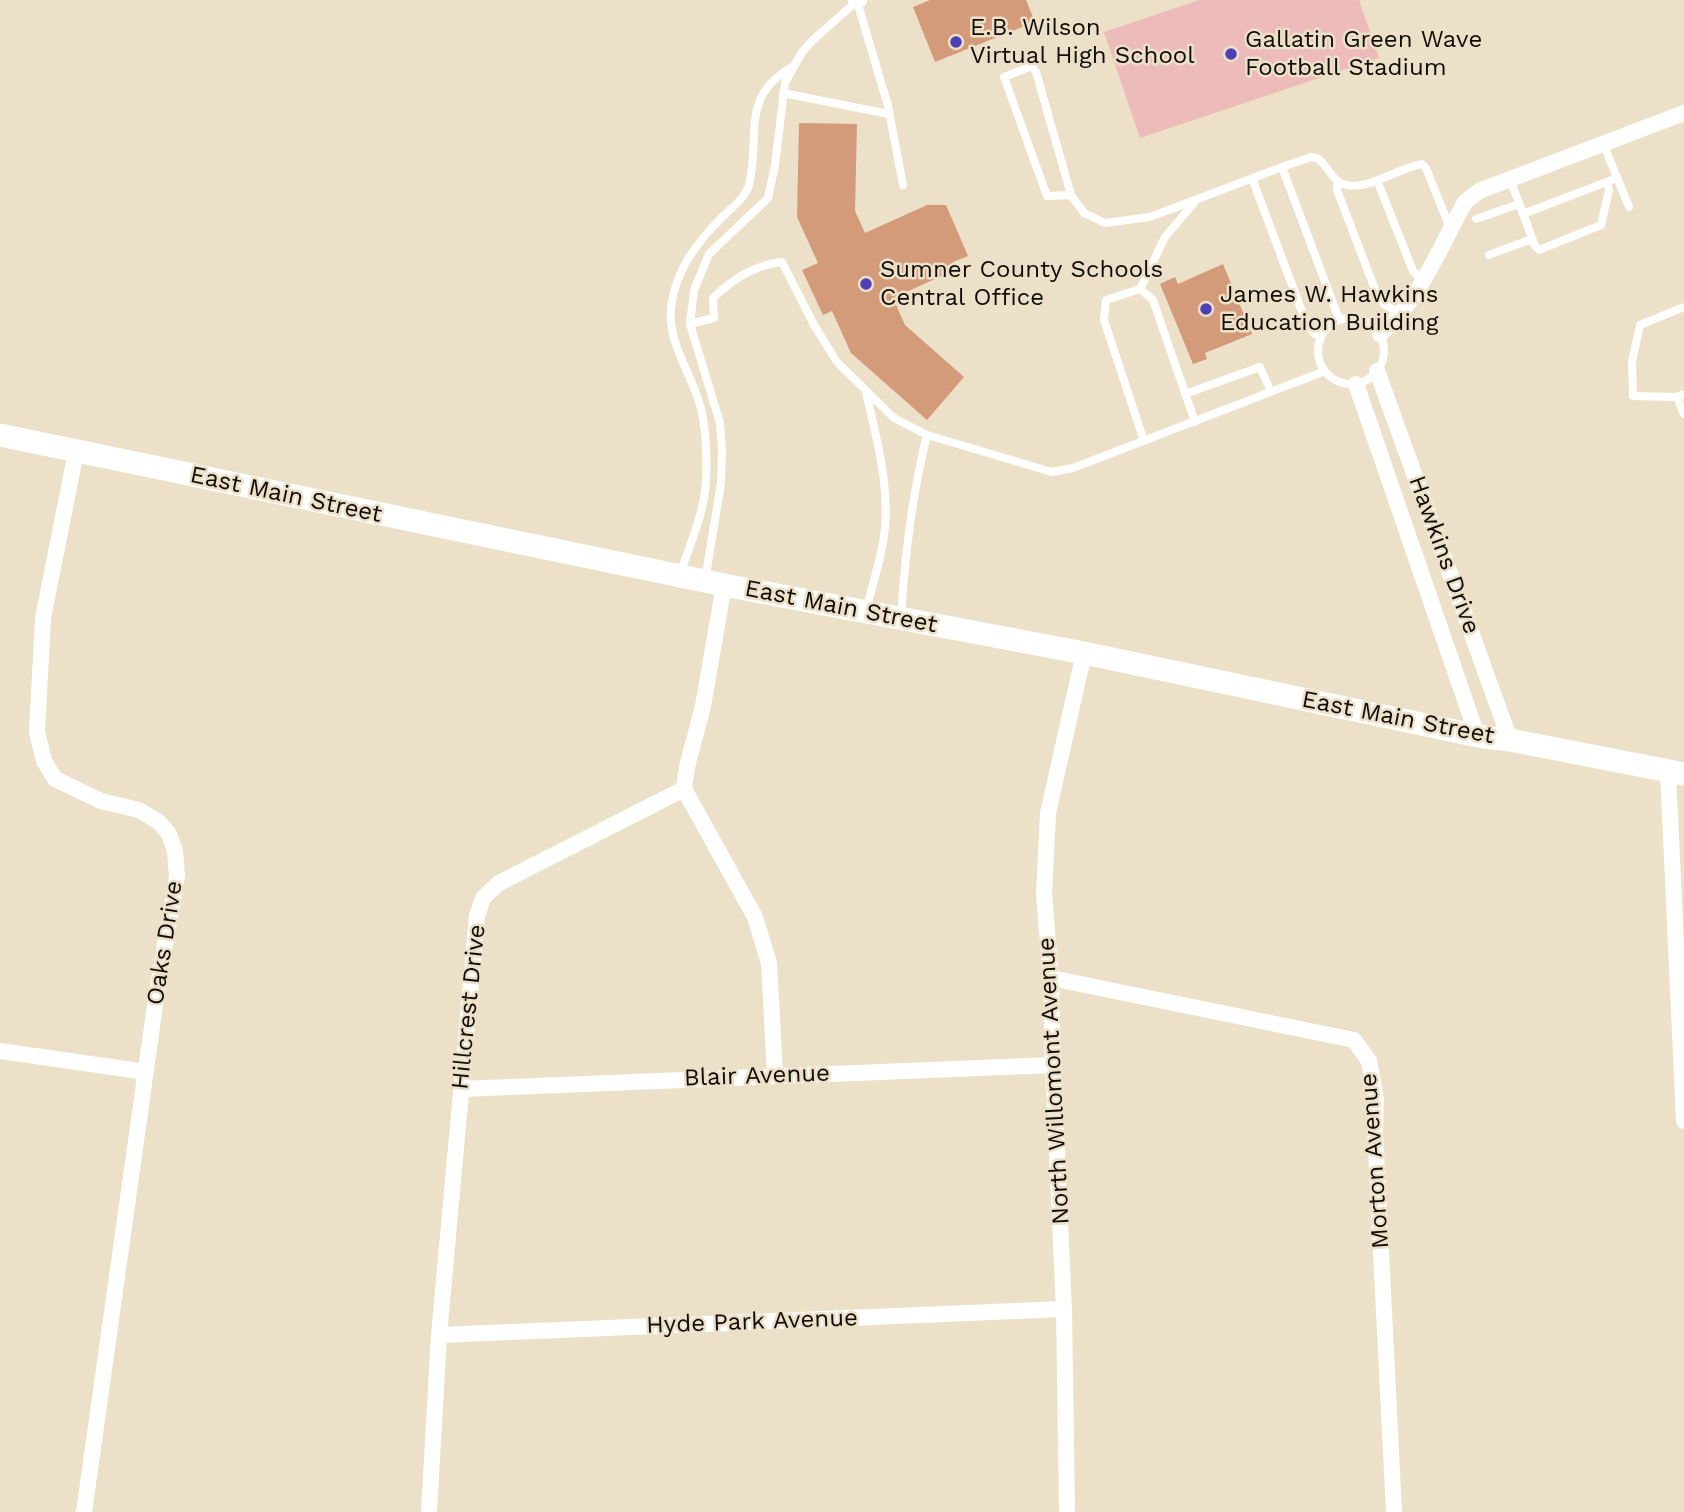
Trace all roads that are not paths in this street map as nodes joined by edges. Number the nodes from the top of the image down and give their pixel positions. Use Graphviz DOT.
graph roads {
  1 [pos="857,0"];
  2 [pos="794,66"];
  3 [pos="783,93"];
  4 [pos="1684,113"];
  5 [pos="889,114"];
  6 [pos="1603,143"];
  7 [pos="1282,167"];
  8 [pos="1252,178"];
  9 [pos="1617,178"];
  10 [pos="1510,179"];
  11 [pos="1377,180"];
  12 [pos="1338,181"];
  13 [pos="1607,182"];
  14 [pos="903,185"];
  15 [pos="1070,195"];
  16 [pos="1202,197"];
  17 [pos="1519,204"];
  18 [pos="1629,207"];
  19 [pos="1523,214"];
  20 [pos="1476,219"];
  21 [pos="1452,226"];
  22 [pos="1532,239"];
  23 [pos="1489,255"];
  24 [pos="1422,280"];
  25 [pos="1140,289"];
  26 [pos="1684,307"];
  27 [pos="1400,314"];
  28 [pos="1339,319"];
  29 [pos="690,324"];
  30 [pos="1380,334"];
  31 [pos="1321,337"];
  32 [pos="1325,371"];
  33 [pos="1377,371"];
  34 [pos="1356,384"];
  35 [pos="866,392"];
  36 [pos="1271,393"];
  37 [pos="1185,394"];
  38 [pos="1680,395"];
  39 [pos="1684,414"];
  40 [pos="1195,422"];
  41 [pos="0,435"];
  42 [pos="927,435"];
  43 [pos="1144,441"];
  44 [pos="76,452"];
  45 [pos="680,575"];
  46 [pos="715,583"];
  47 [pos="865,612"];
  48 [pos="901,619"];
  49 [pos="1084,653"];
  50 [pos="1477,735"];
  51 [pos="1510,740"];
  52 [pos="1676,773"];
  53 [pos="684,789"];
  54 [pos="1051,978"];
  55 [pos="1682,1037"];
  56 [pos="0,1051"];
  57 [pos="1053,1065"];
  58 [pos="146,1072"];
  59 [pos="775,1075"];
  60 [pos="1683,1076"];
  61 [pos="461,1089"];
  62 [pos="1684,1120"];
  63 [pos="1065,1309"];
  64 [pos="439,1335"];
  65 [pos="84,1512"];
  66 [pos="429,1512"];
  67 [pos="1067,1512"];
  68 [pos="1394,1512"];
  1 -- 2 [label="lane"];
  1 -- 5 [label="lane"];
  2 -- 3 [label="lane"];
  2 -- 45 [label="lane"];
  3 -- 5 [label="lane"];
  3 -- 29 [label="lane"];
  4 -- 6 [label="street"];
  5 -- 14 [label="lane"];
  6 -- 9 [label="lane"];
  6 -- 10 [label="street"];
  7 -- 8 [label="lane"];
  7 -- 12 [label="lane"];
  7 -- 28 [label="lane"];
  8 -- 16 [label="lane"];
  8 -- 31 [label="lane"];
  9 -- 13 [label="lane"];
  9 -- 18 [label="lane"];
  10 -- 17 [label="lane"];
  10 -- 21 [label="street"];
  11 -- 12 [label="lane"];
  11 -- 21 [label="lane"];
  11 -- 24 [label="lane"];
  12 -- 27 [label="lane"];
  13 -- 19 [label="lane"];
  13 -- 22 [label="lane"];
  15 -- 15 [label="lane"];
  15 -- 16 [label="lane"];
  16 -- 25 [label="lane"];
  17 -- 19 [label="lane"];
  17 -- 20 [label="lane"];
  19 -- 22 [label="lane"];
  21 -- 24 [label="street"];
  22 -- 23 [label="lane"];
  24 -- 27 [label="street"];
  25 -- 37 [label="lane"];
  25 -- 43 [label="lane"];
  26 -- 38 [label="lane"];
  27 -- 30 [label="street"];
  28 -- 30 [label="lane"];
  28 -- 31 [label="lane"];
  29 -- 35 [label="lane"];
  29 -- 46 [label="lane"];
  30 -- 33 [label="lane, Hawkins Drive"];
  31 -- 32 [label="lane"];
  32 -- 34 [label="lane"];
  32 -- 36 [label="lane"];
  33 -- 34 [label="lane"];
  33 -- 51 [label="street, Hawkins Drive"];
  34 -- 50 [label="street, Hawkins Drive"];
  35 -- 42 [label="lane"];
  35 -- 47 [label="lane"];
  36 -- 37 [label="lane"];
  36 -- 40 [label="lane"];
  37 -- 40 [label="lane"];
  38 -- 39 [label="lane"];
  40 -- 43 [label="lane"];
  41 -- 44 [label="street, East Main Street"];
  42 -- 43 [label="lane"];
  42 -- 48 [label="lane"];
  44 -- 45 [label="street, East Main Street"];
  44 -- 58 [label="street, Oaks Drive"];
  45 -- 46 [label="street, East Main Street"];
  46 -- 47 [label="street, East Main Street"];
  46 -- 53 [label="street"];
  47 -- 48 [label="street, East Main Street"];
  48 -- 49 [label="street, East Main Street"];
  49 -- 50 [label="street, East Main Street"];
  49 -- 54 [label="street, North Willomont Avenue"];
  50 -- 51 [label="street, East Main Street"];
  51 -- 52 [label="street, East Main Street"];
  52 -- 55 [label="street"];
  53 -- 59 [label="street"];
  53 -- 61 [label="street, Hillcrest Drive"];
  54 -- 57 [label="street, North Willomont Avenue"];
  54 -- 68 [label="street, Morton Avenue"];
  55 -- 60 [label="street"];
  56 -- 58 [label="street"];
  57 -- 59 [label="street, Blair Avenue"];
  57 -- 63 [label="street, North Willomont Avenue"];
  58 -- 65 [label="street, Oaks Drive"];
  59 -- 61 [label="street, Blair Avenue"];
  60 -- 62 [label="street"];
  61 -- 64 [label="street, Hillcrest Drive"];
  63 -- 64 [label="street, Hyde Park Avenue"];
  63 -- 67 [label="street, North Willomont Avenue"];
  64 -- 66 [label="street, Hillcrest Drive"];
}
